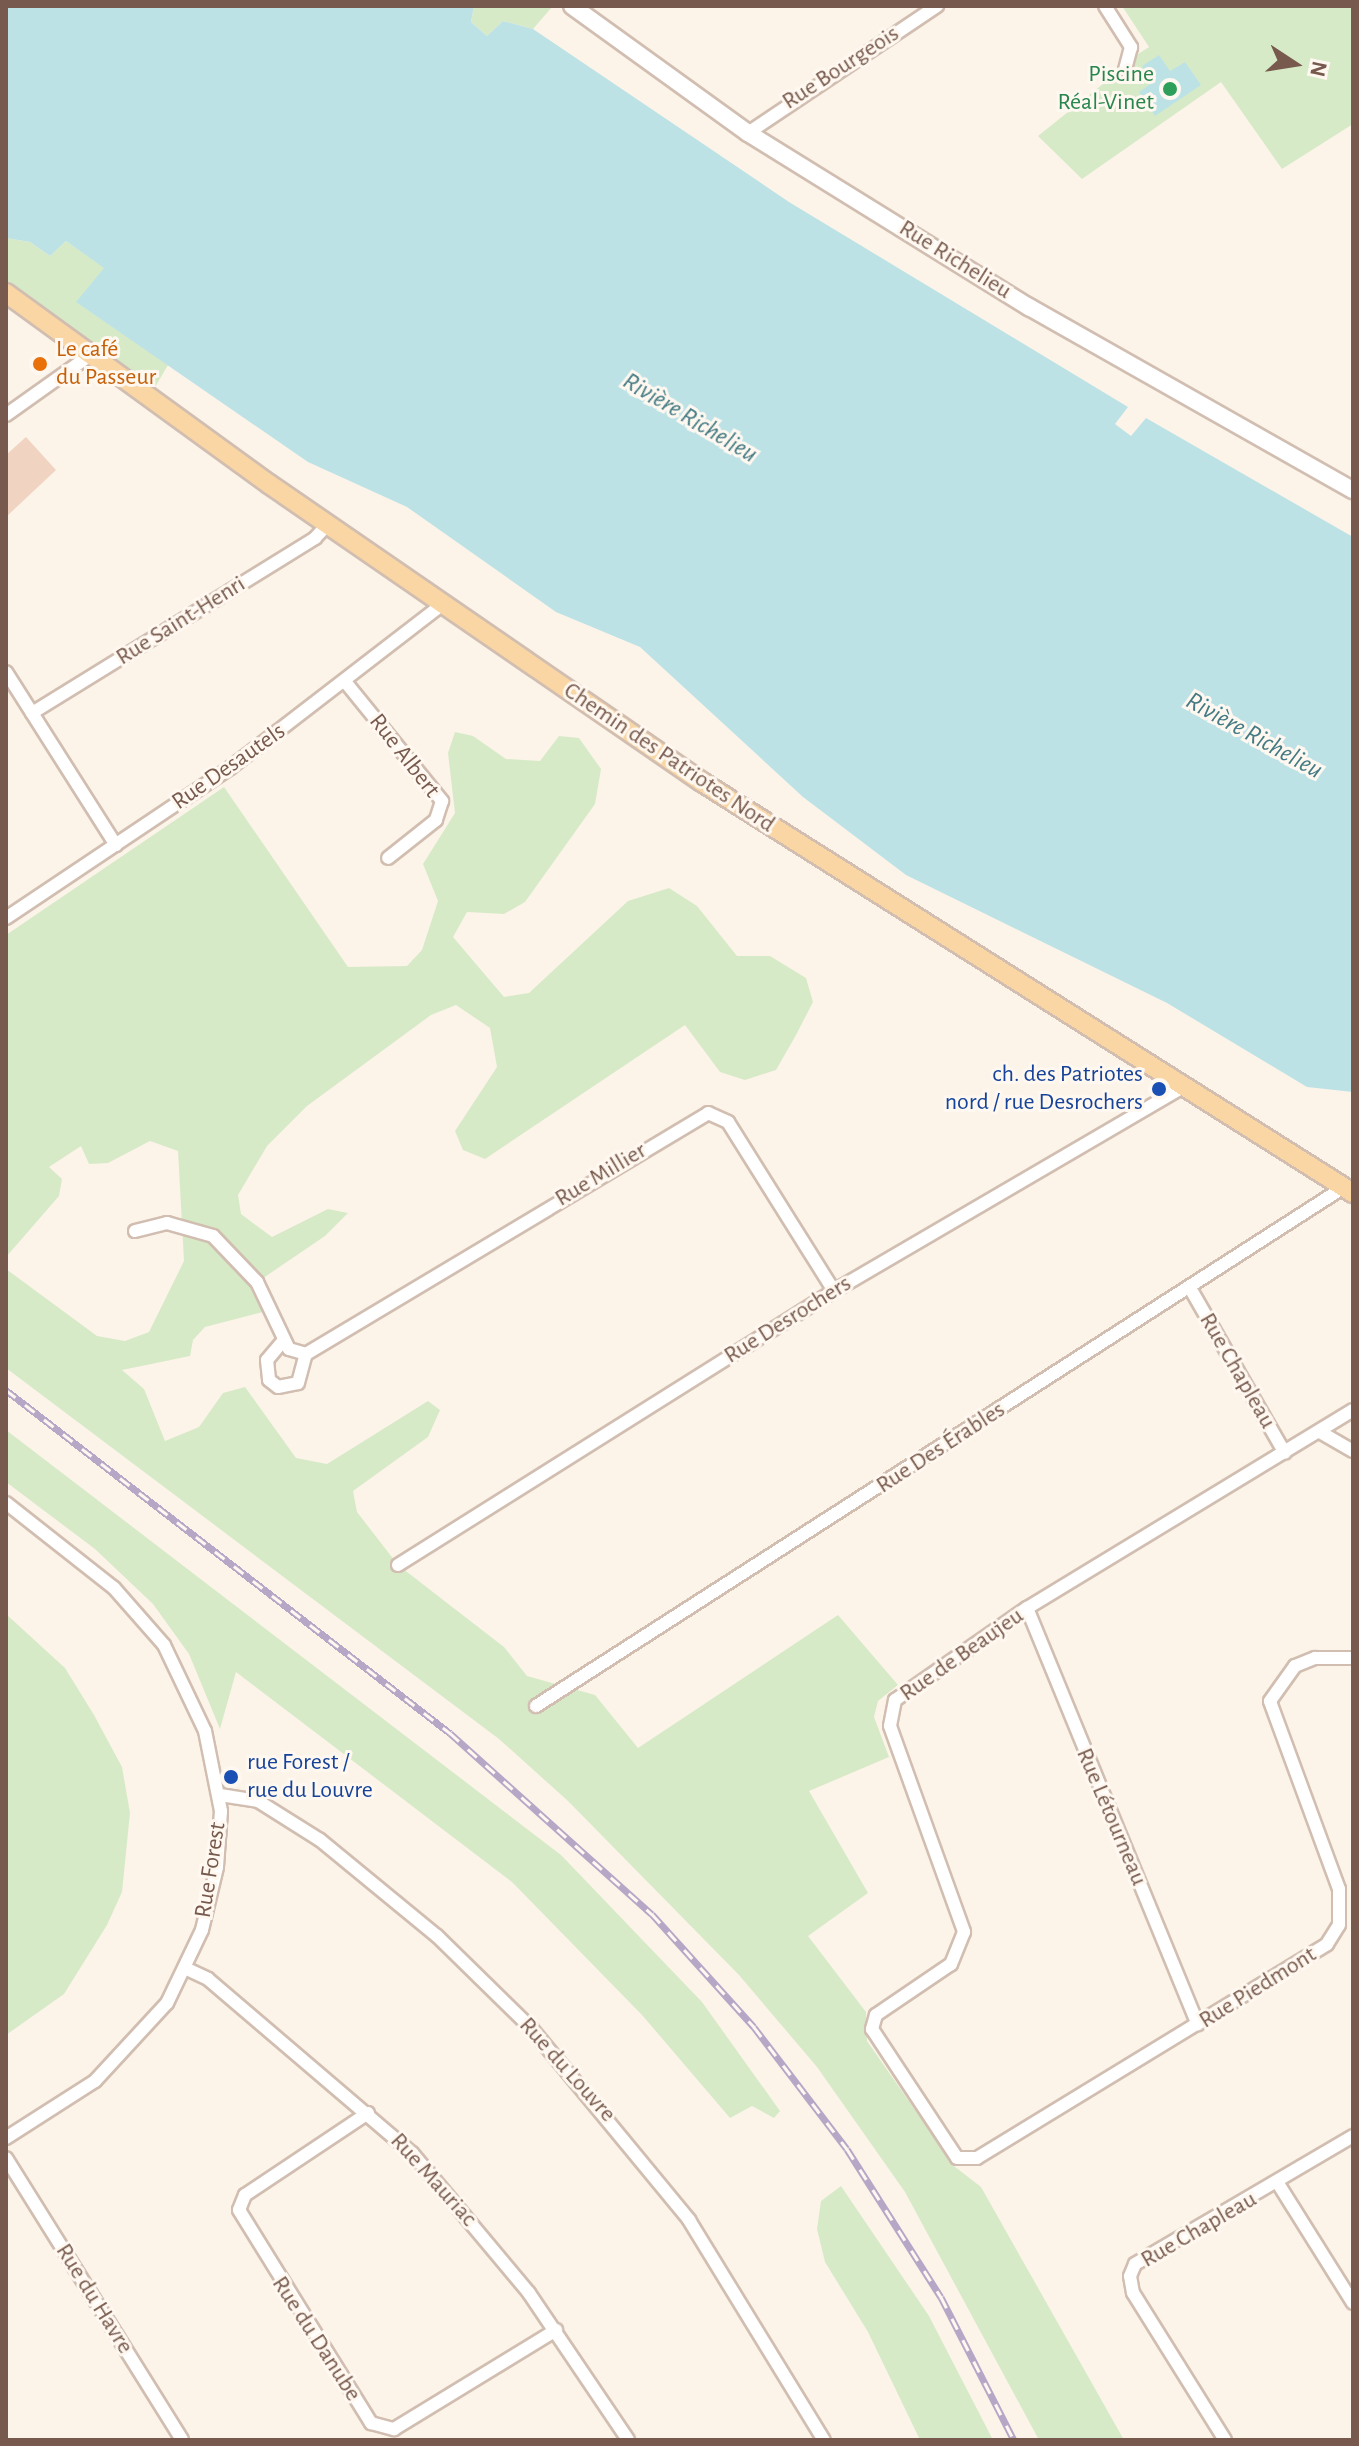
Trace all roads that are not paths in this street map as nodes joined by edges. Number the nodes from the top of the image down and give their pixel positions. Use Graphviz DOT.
graph roads {
  1 [pos="572,6"];
  2 [pos="937,6"];
  3 [pos="1105,6"];
  4 [pos="1125,69"];
  5 [pos="748,133"];
  6 [pos="6,293"];
  7 [pos="89,356"];
  8 [pos="6,415"];
  9 [pos="1353,490"];
  10 [pos="327,525"];
  11 [pos="443,604"];
  12 [pos="6,672"];
  13 [pos="347,684"];
  14 [pos="18,691"];
  15 [pos="6,700"];
  16 [pos="32,713"];
  17 [pos="116,845"];
  18 [pos="388,858"];
  19 [pos="6,918"];
  20 [pos="1183,1087"];
  21 [pos="1349,1190"];
  22 [pos="135,1231"];
  23 [pos="1190,1288"];
  24 [pos="834,1291"];
  25 [pos="283,1341"];
  26 [pos="306,1354"];
  27 [pos="1353,1410"];
  28 [pos="1320,1432"];
  29 [pos="1353,1451"];
  30 [pos="1285,1453"];
  31 [pos="6,1503"];
  32 [pos="398,1565"];
  33 [pos="1027,1608"];
  34 [pos="1353,1658"];
  35 [pos="536,1706"];
  36 [pos="220,1795"];
  37 [pos="187,1969"];
  38 [pos="1198,2024"];
  39 [pos="368,2113"];
  40 [pos="1353,2136"];
  41 [pos="6,2138"];
  42 [pos="6,2158"];
  43 [pos="957,2158"];
  44 [pos="1279,2185"];
  45 [pos="1353,2303"];
  46 [pos="556,2330"];
  47 [pos="182,2440"];
  48 [pos="628,2440"];
  49 [pos="824,2440"];
  50 [pos="1225,2440"];
  1 -- 5 [label="main road, Rue Richelieu"];
  2 -- 5 [label="street, Rue Bourgeois"];
  3 -- 4 [label="street"];
  5 -- 9 [label="main road, Rue Richelieu"];
  6 -- 7 [label="main road, Chemin des Patriotes Nord"];
  7 -- 8 [label="street"];
  7 -- 10 [label="main road, Chemin des Patriotes Nord"];
  10 -- 11 [label="main road, Chemin des Patriotes Nord"];
  10 -- 16 [label="street, Rue Saint-Henri"];
  11 -- 13 [label="street, Rue Desautels"];
  11 -- 20 [label="main road, Chemin des Patriotes Nord"];
  12 -- 14 [label="street"];
  13 -- 17 [label="street, Rue Desautels"];
  13 -- 18 [label="street, Rue Albert"];
  14 -- 15 [label="street"];
  14 -- 16 [label="street"];
  16 -- 17 [label="street"];
  17 -- 19 [label="street, Rue Desautels"];
  20 -- 21 [label="main road, Chemin des Patriotes Nord"];
  20 -- 24 [label="street, Rue Desrochers"];
  21 -- 23 [label="street, Rue Des Érables"];
  22 -- 25 [label="street"];
  23 -- 30 [label="street, Rue Chapleau"];
  23 -- 35 [label="street, Rue Des Érables"];
  24 -- 26 [label="street, Rue Millier"];
  24 -- 32 [label="street, Rue Desrochers"];
  25 -- 26 [label="street"];
  25 -- 26 [label="street, Rue Millier"];
  27 -- 28 [label="street, Rue de Beaujeu"];
  28 -- 29 [label="street"];
  28 -- 30 [label="street, Rue de Beaujeu"];
  30 -- 33 [label="street, Rue de Beaujeu"];
  31 -- 36 [label="street, Rue Forest"];
  33 -- 38 [label="street, Rue Létourneau"];
  33 -- 43 [label="street, Rue de Beaujeu"];
  34 -- 38 [label="street, Rue Piedmont"];
  36 -- 37 [label="street, Rue Forest"];
  36 -- 49 [label="street, Rue du Louvre"];
  37 -- 39 [label="street, Rue Mauriac"];
  37 -- 41 [label="street, Rue Forest"];
  38 -- 43 [label="street, Rue Piedmont"];
  39 -- 46 [label="street, Rue Mauriac"];
  39 -- 46 [label="street, Rue du Danube"];
  40 -- 44 [label="street, Rue Chapleau"];
  42 -- 47 [label="street, Rue du Havre"];
  44 -- 45 [label="street"];
  44 -- 50 [label="street, Rue Chapleau"];
  46 -- 48 [label="street, Rue Mauriac"];
}
